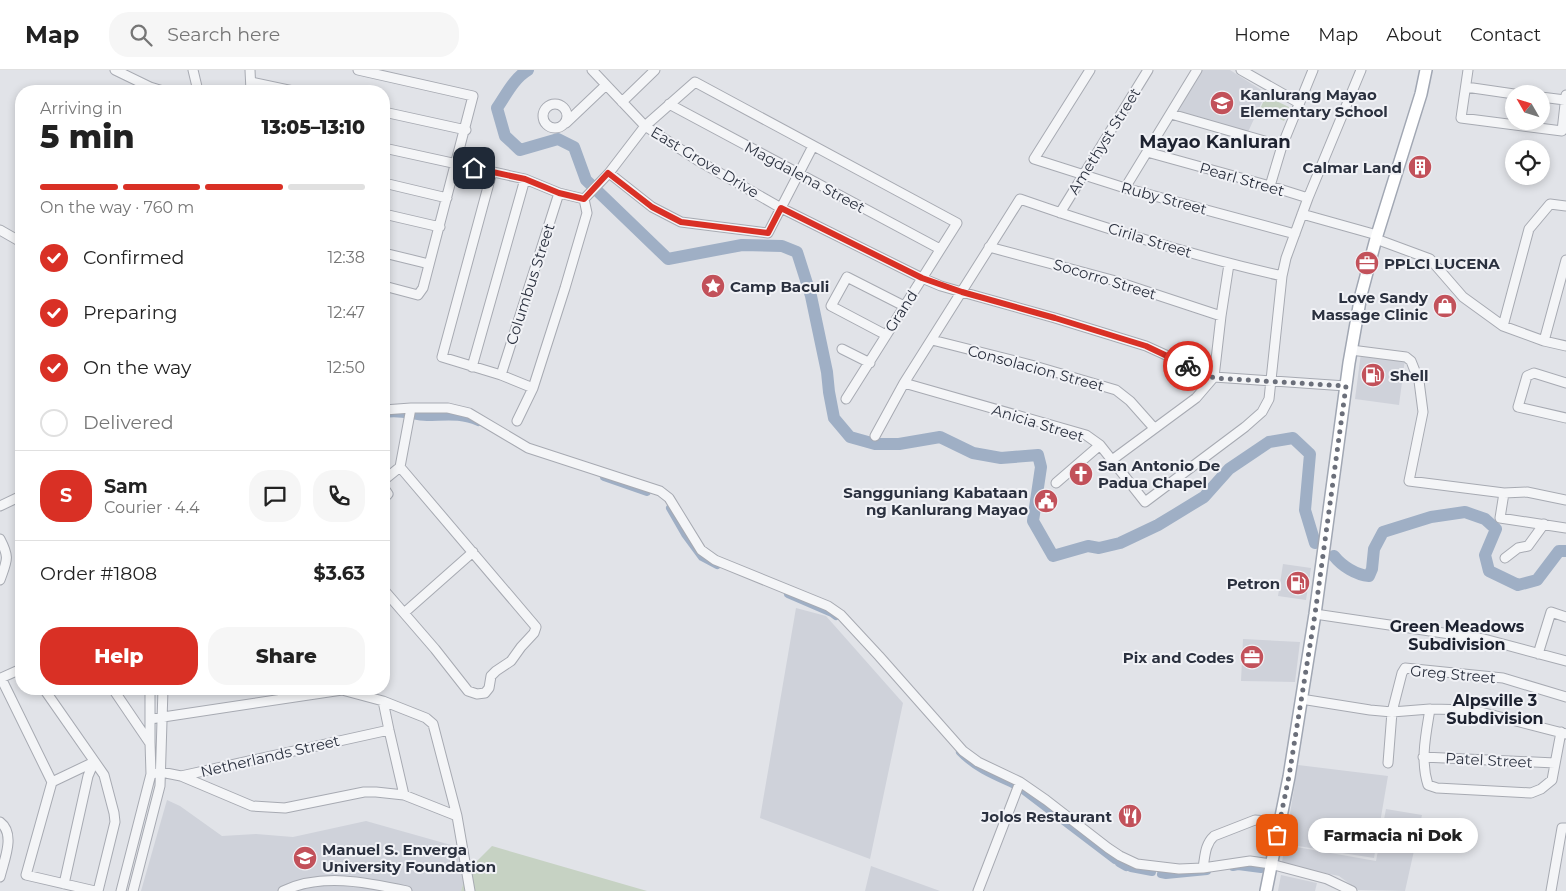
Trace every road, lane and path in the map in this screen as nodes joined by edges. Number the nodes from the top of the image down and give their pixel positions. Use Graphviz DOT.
graph roads {
  1 [pos="115,70"];
  2 [pos="192,70"];
  3 [pos="250,70"];
  4 [pos="358,70"];
  5 [pos="592,70"];
  6 [pos="655,70"];
  7 [pos="1090,70"];
  8 [pos="1148,70"];
  9 [pos="1197,70"];
  10 [pos="1312,70"];
  11 [pos="1361,70"];
  12 [pos="1426,70"];
  13 [pos="1468,70"];
  14 [pos="1244,71"];
  15 [pos="143,85"];
  16 [pos="196,85"];
  17 [pos="251,85"];
  18 [pos="606,85"];
  19 [pos="1466,87"];
  20 [pos="1505,93"];
  21 [pos="1566,95"];
  22 [pos="1550,98"];
  23 [pos="1565,100"];
  24 [pos="622,102"];
  25 [pos="1298,103"];
  26 [pos="670,104"];
  27 [pos="390,113"];
  28 [pos="1171,114"];
  29 [pos="565,124"];
  30 [pos="645,126"];
  31 [pos="466,130"];
  32 [pos="813,146"];
  33 [pos="1282,146"];
  34 [pos="390,149"];
  35 [pos="1147,152"];
  36 [pos="457,164"];
  37 [pos="492,172"];
  38 [pos="608,173"];
  39 [pos="798,174"];
  40 [pos="1083,175"];
  41 [pos="525,179"];
  42 [pos="390,185"];
  43 [pos="1270,186"];
  44 [pos="1125,188"];
  45 [pos="559,193"];
  46 [pos="447,198"];
  47 [pos="1308,198"];
  48 [pos="584,199"];
  49 [pos="1566,206"];
  50 [pos="781,208"];
  51 [pos="1060,213"];
  52 [pos="1302,214"];
  53 [pos="390,215"];
  54 [pos="440,227"];
  55 [pos="0,230"];
  56 [pos="1295,234"];
  57 [pos="1376,237"];
  58 [pos="15,239"];
  59 [pos="989,247"];
  60 [pos="940,249"];
  61 [pos="390,254"];
  62 [pos="1566,260"];
  63 [pos="429,264"];
  64 [pos="1230,264"];
  65 [pos="1282,276"];
  66 [pos="922,278"];
  67 [pos="390,288"];
  68 [pos="962,292"];
  69 [pos="904,306"];
  70 [pos="1221,316"];
  71 [pos="1503,326"];
  72 [pos="886,335"];
  73 [pos="932,340"];
  74 [pos="1544,341"];
  75 [pos="1566,346"];
  76 [pos="842,349"];
  77 [pos="1351,350"];
  78 [pos="870,363"];
  79 [pos="472,367"];
  80 [pos="501,374"];
  81 [pos="1214,378"];
  82 [pos="1271,382"];
  83 [pos="1566,383"];
  84 [pos="904,384"];
  85 [pos="1346,386"];
  86 [pos="533,388"];
  87 [pos="846,399"];
  88 [pos="411,408"];
  89 [pos="390,410"];
  90 [pos="1566,418"];
  91 [pos="517,421"];
  92 [pos="1154,428"];
  93 [pos="875,436"];
  94 [pos="1100,445"];
  95 [pos="1112,460"];
  96 [pos="400,467"];
  97 [pos="390,475"];
  98 [pos="1056,483"];
  99 [pos="1504,493"];
  100 [pos="15,499"];
  101 [pos="1566,500"];
  102 [pos="0,506"];
  103 [pos="1544,524"];
  104 [pos="1566,528"];
  105 [pos="0,538"];
  106 [pos="474,552"];
  107 [pos="1505,558"];
  108 [pos="0,580"];
  109 [pos="390,597"];
  110 [pos="404,613"];
  111 [pos="1315,614"];
  112 [pos="1566,617"];
  113 [pos="1538,654"];
  114 [pos="1566,661"];
  115 [pos="15,672"];
  116 [pos="48,695"];
  117 [pos="117,695"];
  118 [pos="150,695"];
  119 [pos="163,695"];
  120 [pos="309,695"];
  121 [pos="361,695"];
  122 [pos="1566,697"];
  123 [pos="1301,699"];
  124 [pos="384,701"];
  125 [pos="1430,709"];
  126 [pos="1392,712"];
  127 [pos="163,717"];
  128 [pos="150,719"];
  129 [pos="389,730"];
  130 [pos="1564,733"];
  131 [pos="150,742"];
  132 [pos="1423,757"];
  133 [pos="94,762"];
  134 [pos="1388,763"];
  135 [pos="1555,764"];
  136 [pos="161,772"];
  137 [pos="151,774"];
  138 [pos="181,776"];
  139 [pos="52,782"];
  140 [pos="1020,782"];
  141 [pos="404,794"];
  142 [pos="457,816"];
  143 [pos="0,822"];
  144 [pos="1279,822"];
  145 [pos="1566,828"];
  146 [pos="1272,864"];
  147 [pos="1203,868"];
  148 [pos="0,877"];
  149 [pos="64,884"];
  150 [pos="94,891"];
  151 [pos="98,891"];
  152 [pos="121,891"];
  153 [pos="133,891"];
  154 [pos="283,891"];
  155 [pos="407,891"];
  156 [pos="470,891"];
  157 [pos="978,891"];
  158 [pos="1266,891"];
  159 [pos="1352,891"];
  160 [pos="1551,891"];
  1 -- 15 [label="street"];
  2 -- 16 [label="street"];
  3 -- 17 [label="street"];
  4 -- 31 [label="street"];
  5 -- 18 [label="street, East Grove Drive"];
  6 -- 24 [label="street"];
  7 -- 40 [label="street, Ruby Street"];
  8 -- 40 [label="street, Amethyst Street"];
  9 -- 28 [label="street"];
  10 -- 25 [label="street"];
  11 -- 47 [label="street"];
  12 -- 57 [label="main road"];
  13 -- 19 [label="street"];
  14 -- 25 [label="street"];
  18 -- 24 [label="street, East Grove Drive"];
  18 -- 29 [label="street"];
  19 -- 20 [label="street"];
  19 -- 23 [label="street"];
  21 -- 23 [label="street"];
  22 -- 23 [label="street"];
  24 -- 30 [label="street, East Grove Drive"];
  25 -- 33 [label="street"];
  26 -- 30 [label="street"];
  26 -- 32 [label="street"];
  26 -- 39 [label="street, Magdalena Street"];
  27 -- 31 [label="street"];
  28 -- 33 [label="street"];
  28 -- 35 [label="street"];
  30 -- 38 [label="street"];
  30 -- 50 [label="street, East Grove Drive"];
  31 -- 36 [label="street"];
  32 -- 39 [label="street"];
  32 -- 60 [label="street, Grand"];
  33 -- 43 [label="street"];
  34 -- 36 [label="street"];
  35 -- 43 [label="street, Pearl Street"];
  35 -- 44 [label="street"];
  36 -- 37 [label="street"];
  36 -- 46 [label="street"];
  37 -- 41 [label="street"];
  37 -- 79 [label="street"];
  38 -- 48 [label="street"];
  38 -- 50 [label="street"];
  39 -- 50 [label="street"];
  39 -- 60 [label="street, Magdalena Street"];
  40 -- 44 [label="street, Ruby Street"];
  40 -- 51 [label="street, Amethyst Street"];
  41 -- 45 [label="street"];
  41 -- 79 [label="street"];
  42 -- 46 [label="street"];
  43 -- 47 [label="street, Pearl Street"];
  44 -- 56 [label="street, Ruby Street"];
  45 -- 48 [label="street"];
  45 -- 80 [label="street, Columbus Street"];
  46 -- 54 [label="street"];
  47 -- 52 [label="street"];
  48 -- 86 [label="street"];
  49 -- 71 [label="street"];
  50 -- 66 [label="street, East Grove Drive"];
  51 -- 59 [label="street, Cirila Street"];
  51 -- 64 [label="street, Cirila Street"];
  52 -- 56 [label="street"];
  52 -- 57 [label="street"];
  53 -- 54 [label="street"];
  54 -- 63 [label="street"];
  55 -- 58 [label="street"];
  56 -- 65 [label="street"];
  57 -- 71 [label="street"];
  57 -- 77 [label="main road"];
  59 -- 68 [label="street"];
  59 -- 70 [label="street, Socorro Street"];
  60 -- 66 [label="street, Grand"];
  61 -- 63 [label="street"];
  62 -- 74 [label="street"];
  63 -- 67 [label="street"];
  64 -- 65 [label="street, Cirila Street"];
  64 -- 70 [label="street"];
  65 -- 82 [label="street"];
  66 -- 68 [label="street, East Grove Drive"];
  66 -- 69 [label="street, Grand"];
  68 -- 73 [label="street"];
  68 -- 81 [label="street, East Grove Drive"];
  69 -- 72 [label="street, Grand"];
  69 -- 72 [label="street"];
  70 -- 81 [label="street"];
  71 -- 74 [label="street"];
  72 -- 78 [label="street, Grand"];
  73 -- 84 [label="street"];
  73 -- 92 [label="street, Consolacion Street"];
  74 -- 75 [label="street"];
  76 -- 78 [label="street"];
  77 -- 85 [label="main road"];
  77 -- 99 [label="street"];
  78 -- 87 [label="street, Grand"];
  79 -- 80 [label="street"];
  80 -- 86 [label="street"];
  81 -- 82 [label="street"];
  81 -- 92 [label="street"];
  82 -- 85 [label="street"];
  82 -- 95 [label="street, Anicia Street"];
  83 -- 90 [label="street"];
  84 -- 93 [label="street"];
  84 -- 94 [label="street, Anicia Street"];
  85 -- 111 [label="main road"];
  86 -- 91 [label="street"];
  88 -- 89 [label="street"];
  88 -- 96 [label="street"];
  88 -- 140 [label="street"];
  92 -- 95 [label="street"];
  94 -- 95 [label="street, Anicia Street"];
  94 -- 98 [label="street"];
  96 -- 97 [label="street"];
  96 -- 106 [label="street"];
  99 -- 101 [label="street"];
  99 -- 103 [label="street"];
  100 -- 102 [label="street"];
  103 -- 104 [label="street"];
  103 -- 107 [label="street"];
  105 -- 108 [label="street"];
  106 -- 110 [label="street"];
  106 -- 110 [label="street"];
  109 -- 110 [label="street"];
  111 -- 113 [label="street"];
  111 -- 123 [label="main road"];
  112 -- 113 [label="street"];
  113 -- 114 [label="street"];
  115 -- 139 [label="street"];
  116 -- 133 [label="street"];
  117 -- 131 [label="street"];
  118 -- 128 [label="street"];
  119 -- 127 [label="street"];
  120 -- 127 [label="street"];
  121 -- 124 [label="street"];
  122 -- 126 [label="street, Greg Street"];
  123 -- 126 [label="street"];
  123 -- 144 [label="main road"];
  124 -- 129 [label="street"];
  124 -- 142 [label="street"];
  125 -- 126 [label="street"];
  125 -- 130 [label="street"];
  125 -- 132 [label="street"];
  126 -- 134 [label="street, Greg Street"];
  127 -- 128 [label="street"];
  127 -- 136 [label="street"];
  128 -- 131 [label="street"];
  129 -- 138 [label="street, Netherlands Street"];
  129 -- 141 [label="street"];
  130 -- 135 [label="street"];
  131 -- 137 [label="street"];
  132 -- 135 [label="street, Patel Street"];
  132 -- 135 [label="street"];
  133 -- 139 [label="street"];
  133 -- 149 [label="street"];
  133 -- 151 [label="street"];
  136 -- 137 [label="street, Netherlands Street"];
  136 -- 138 [label="street, Netherlands Street"];
  136 -- 153 [label="street"];
  137 -- 152 [label="street"];
  138 -- 141 [label="street"];
  139 -- 149 [label="street"];
  140 -- 147 [label="street"];
  140 -- 157 [label="street"];
  141 -- 142 [label="street"];
  142 -- 156 [label="street"];
  143 -- 148 [label="street"];
  144 -- 146 [label="main road"];
  144 -- 147 [label="street"];
  145 -- 160 [label="street"];
  146 -- 147 [label="street"];
  146 -- 158 [label="main road"];
  146 -- 159 [label="street"];
  149 -- 150 [label="street"];
  154 -- 155 [label="street"];
}
